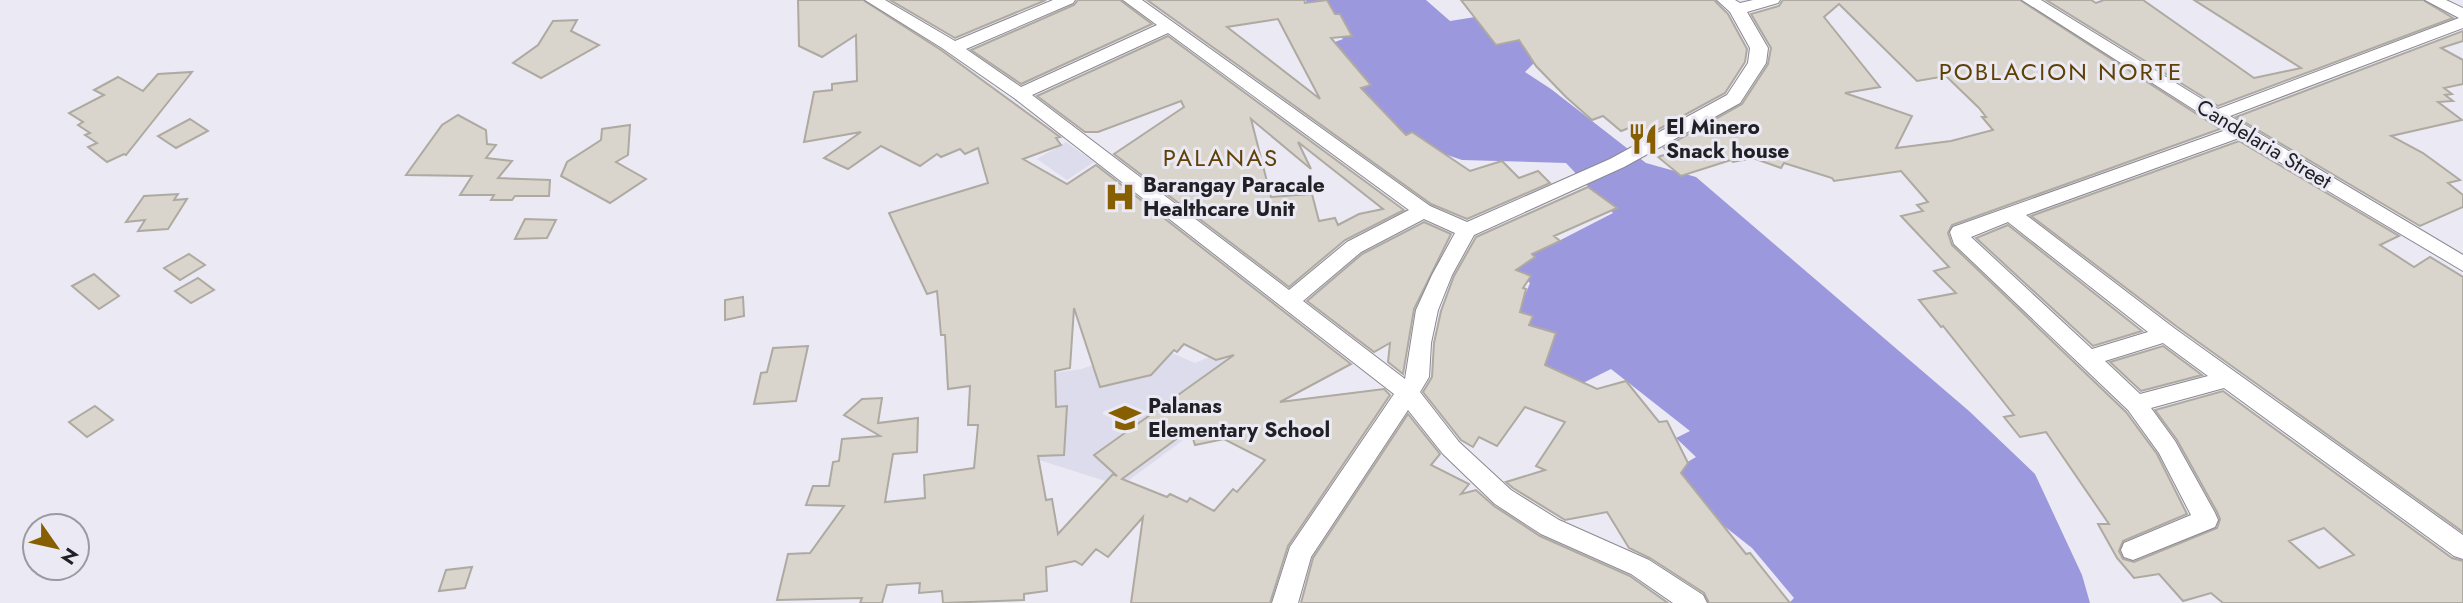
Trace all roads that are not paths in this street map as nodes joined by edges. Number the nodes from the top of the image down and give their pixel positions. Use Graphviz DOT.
graph roads {
  1 [pos="873,0"];
  2 [pos="1067,0"];
  3 [pos="1131,0"];
  4 [pos="1772,0"];
  5 [pos="2066,0"];
  6 [pos="2433,0"];
  7 [pos="1731,4"];
  8 [pos="2036,4"];
  9 [pos="2463,14"];
  10 [pos="2463,22"];
  11 [pos="1169,26"];
  12 [pos="954,48"];
  13 [pos="1020,94"];
  14 [pos="2216,116"];
  15 [pos="2241,131"];
  16 [pos="1423,211"];
  17 [pos="2011,214"];
  18 [pos="1467,230"];
  19 [pos="2463,264"];
  20 [pos="1290,301"];
  21 [pos="2166,334"];
  22 [pos="2089,358"];
  23 [pos="2229,378"];
  24 [pos="1408,393"];
  25 [pos="2136,404"];
  26 [pos="2463,549"];
  27 [pos="2133,550"];
  28 [pos="1285,603"];
  29 [pos="1694,603"];
  1 -- 12 [label="street"];
  2 -- 12 [label="street"];
  3 -- 11 [label="street"];
  4 -- 7 [label="street"];
  5 -- 8 [label="street"];
  6 -- 9 [label="street"];
  7 -- 18 [label="street"];
  8 -- 14 [label="street, Candelaria Street"];
  10 -- 14 [label="street"];
  11 -- 13 [label="street"];
  11 -- 16 [label="street"];
  12 -- 13 [label="street"];
  13 -- 20 [label="street"];
  14 -- 15 [label="street, Candelaria Street"];
  15 -- 17 [label="street"];
  15 -- 19 [label="street, Candelaria Street"];
  16 -- 18 [label="street"];
  16 -- 20 [label="street"];
  17 -- 21 [label="street"];
  17 -- 22 [label="street"];
  18 -- 24 [label="street"];
  20 -- 24 [label="street"];
  21 -- 22 [label="street"];
  21 -- 23 [label="street"];
  22 -- 25 [label="street"];
  23 -- 25 [label="street"];
  23 -- 26 [label="street"];
  24 -- 28 [label="street"];
  24 -- 29 [label="street"];
  25 -- 27 [label="street"];
}
